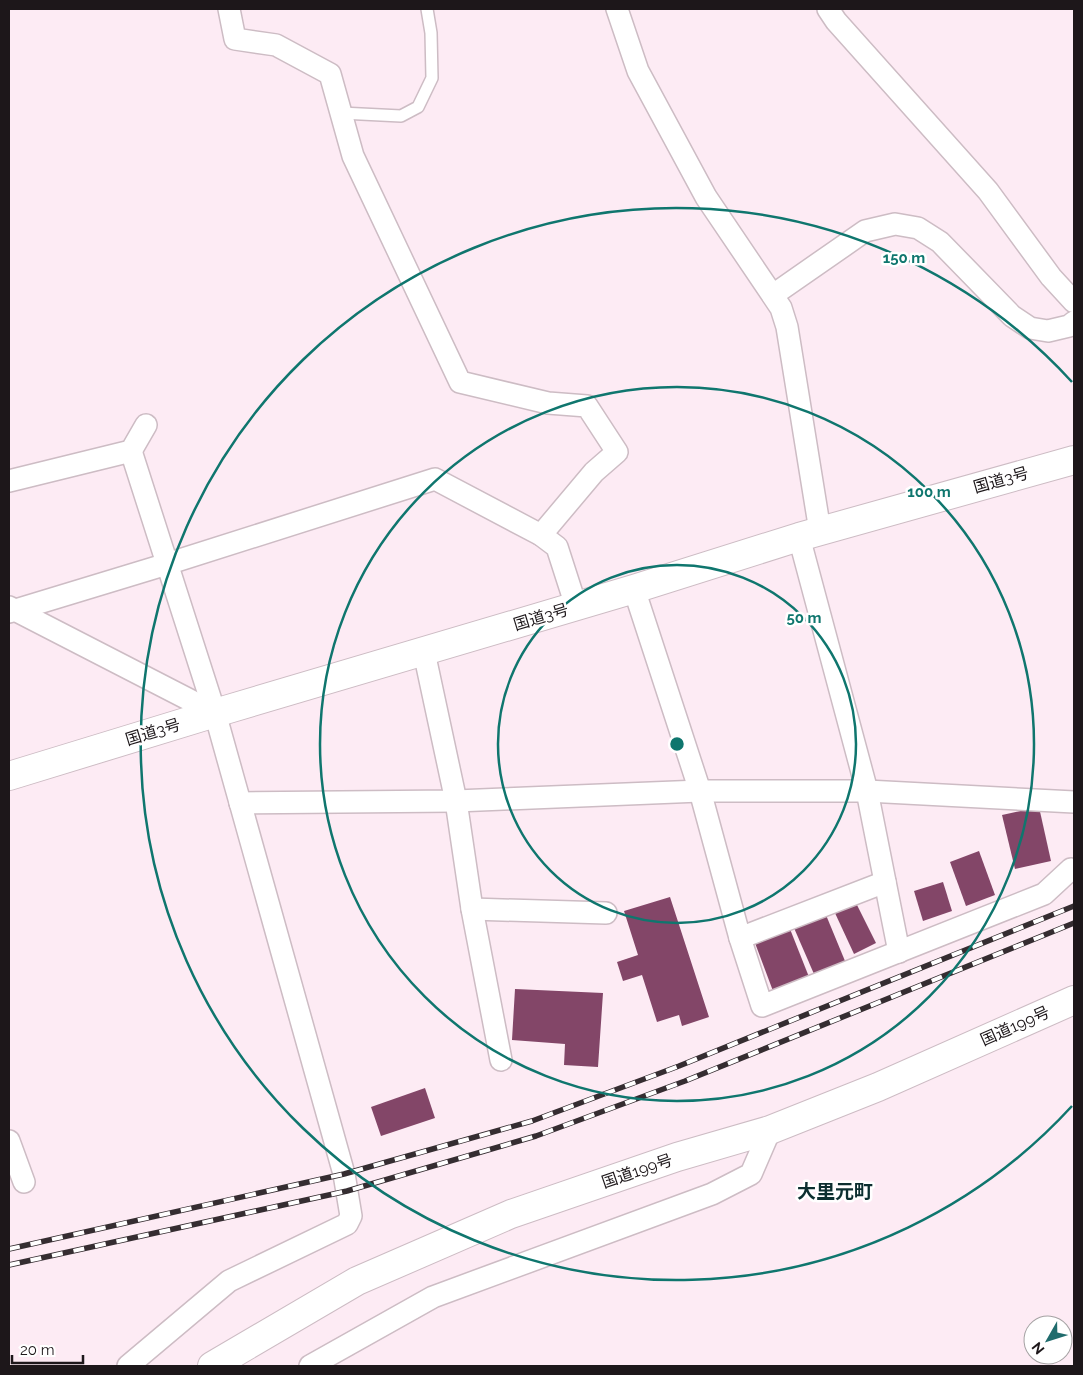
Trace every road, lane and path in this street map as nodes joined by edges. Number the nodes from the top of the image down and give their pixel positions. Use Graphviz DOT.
graph roads {
  1 [pos="229,9"];
  2 [pos="426,9"];
  3 [pos="617,9"];
  4 [pos="828,9"];
  5 [pos="341,113"];
  6 [pos="773,295"];
  7 [pos="1074,302"];
  8 [pos="1074,322"];
  9 [pos="146,426"];
  10 [pos="131,451"];
  11 [pos="1074,460"];
  12 [pos="9,481"];
  13 [pos="810,534"];
  14 [pos="541,535"];
  15 [pos="166,564"];
  16 [pos="634,590"];
  17 [pos="576,606"];
  18 [pos="11,609"];
  19 [pos="424,652"];
  20 [pos="215,713"];
  21 [pos="9,776"];
  22 [pos="700,791"];
  23 [pos="866,791"];
  24 [pos="456,801"];
  25 [pos="1074,802"];
  26 [pos="240,803"];
  27 [pos="1071,869"];
  28 [pos="885,882"];
  29 [pos="472,909"];
  30 [pos="606,913"];
  31 [pos="740,938"];
  32 [pos="899,952"];
  33 [pos="1074,1000"];
  34 [pos="501,1060"];
  35 [pos="770,1130"];
  36 [pos="9,1141"];
  37 [pos="24,1182"];
  38 [pos="128,1366"];
  39 [pos="212,1366"];
  40 [pos="310,1366"];
  1 -- 5 [label="street"];
  2 -- 5 [label="lane"];
  3 -- 6 [label="street"];
  4 -- 7 [label="street"];
  5 -- 14 [label="street"];
  6 -- 8 [label="street"];
  6 -- 13 [label="street"];
  9 -- 10 [label="street"];
  10 -- 12 [label="street"];
  10 -- 15 [label="street"];
  11 -- 13 [label="highway, 国道3号"];
  13 -- 16 [label="highway, 国道3号"];
  13 -- 23 [label="street"];
  14 -- 15 [label="street"];
  14 -- 17 [label="street"];
  15 -- 18 [label="street"];
  15 -- 20 [label="street"];
  16 -- 17 [label="highway, 国道3号"];
  16 -- 22 [label="street"];
  17 -- 19 [label="highway, 国道3号"];
  18 -- 20 [label="street"];
  19 -- 20 [label="highway, 国道3号"];
  19 -- 24 [label="street"];
  20 -- 21 [label="highway, 国道3号"];
  20 -- 26 [label="street"];
  22 -- 23 [label="street"];
  22 -- 24 [label="street"];
  22 -- 31 [label="street"];
  23 -- 25 [label="street"];
  23 -- 28 [label="street"];
  24 -- 26 [label="street"];
  24 -- 29 [label="street"];
  26 -- 38 [label="street"];
  27 -- 32 [label="street"];
  28 -- 31 [label="street"];
  28 -- 32 [label="street"];
  29 -- 30 [label="street"];
  29 -- 34 [label="street"];
  31 -- 32 [label="street"];
  33 -- 35 [label="highway, 国道199号"];
  35 -- 39 [label="highway, 国道199号"];
  35 -- 40 [label="street"];
  36 -- 37 [label="street"];
}
